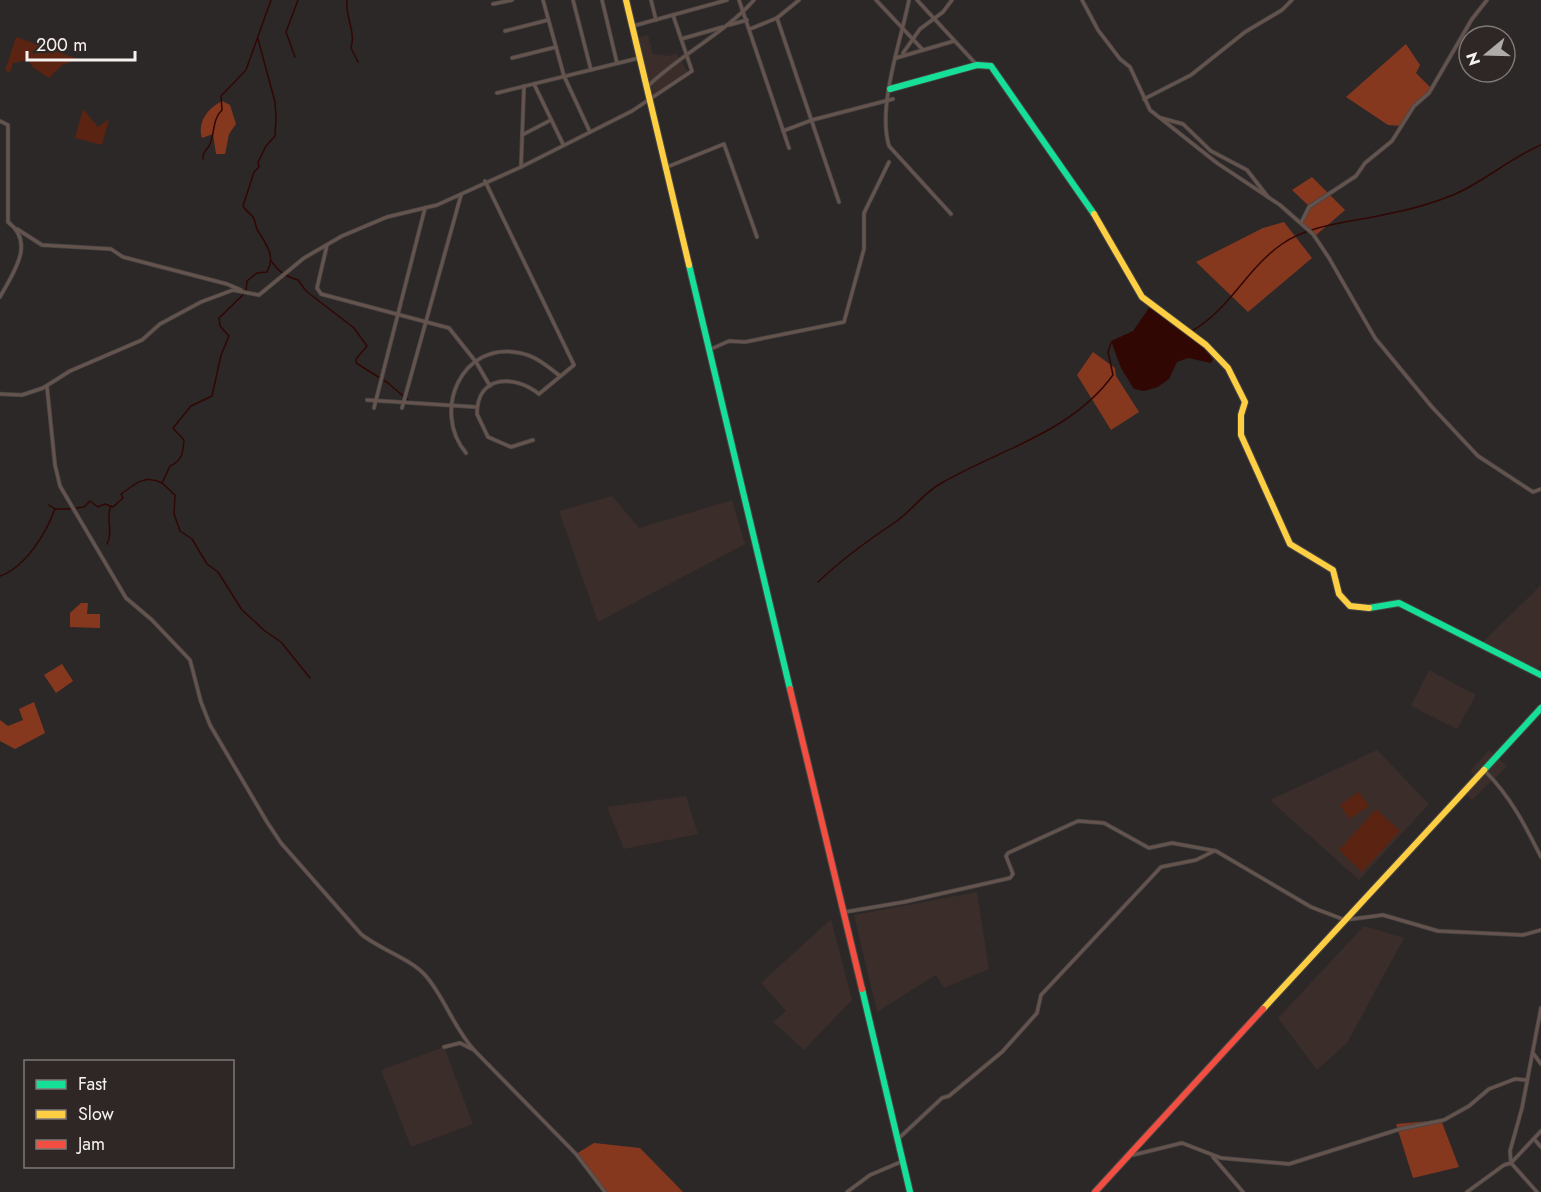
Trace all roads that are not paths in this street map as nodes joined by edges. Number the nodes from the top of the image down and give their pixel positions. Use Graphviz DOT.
graph roads {
  1 [pos="512,0"];
  2 [pos="543,0"];
  3 [pos="573,0"];
  4 [pos="602,0"];
  5 [pos="626,0"];
  6 [pos="651,0"];
  7 [pos="727,0"];
  8 [pos="739,0"];
  9 [pos="754,0"];
  10 [pos="799,0"];
  11 [pos="876,0"];
  12 [pos="909,0"];
  13 [pos="917,0"];
  14 [pos="952,0"];
  15 [pos="1082,0"];
  16 [pos="1292,0"];
  17 [pos="1488,0"];
  18 [pos="493,4"];
  19 [pos="744,11"];
  20 [pos="673,15"];
  21 [pos="777,18"];
  22 [pos="934,19"];
  23 [pos="548,20"];
  24 [pos="656,20"];
  25 [pos="747,20"];
  26 [pos="633,26"];
  27 [pos="728,26"];
  28 [pos="750,29"];
  29 [pos="903,29"];
  30 [pos="505,31"];
  31 [pos="912,38"];
  32 [pos="681,39"];
  33 [pos="954,41"];
  34 [pos="556,47"];
  35 [pos="923,50"];
  36 [pos="903,53"];
  37 [pos="686,54"];
  38 [pos="641,57"];
  39 [pos="512,58"];
  40 [pos="896,58"];
  41 [pos="617,63"];
  42 [pos="977,65"];
  43 [pos="591,70"];
  44 [pos="564,76"];
  45 [pos="534,84"];
  46 [pos="524,86"];
  47 [pos="648,86"];
  48 [pos="890,88"];
  49 [pos="497,93"];
  50 [pos="1144,99"];
  51 [pos="652,100"];
  52 [pos="890,100"];
  53 [pos="1158,117"];
  54 [pos="551,120"];
  55 [pos="812,120"];
  56 [pos="0,121"];
  57 [pos="783,131"];
  58 [pos="590,132"];
  59 [pos="522,135"];
  60 [pos="563,145"];
  61 [pos="789,148"];
  62 [pos="889,162"];
  63 [pos="521,167"];
  64 [pos="667,167"];
  65 [pos="485,181"];
  66 [pos="461,195"];
  67 [pos="1269,198"];
  68 [pos="839,202"];
  69 [pos="425,208"];
  70 [pos="951,214"];
  71 [pos="1301,224"];
  72 [pos="17,229"];
  73 [pos="757,237"];
  74 [pos="327,245"];
  75 [pos="242,291"];
  76 [pos="0,297"];
  77 [pos="398,315"];
  78 [pos="426,322"];
  79 [pos="711,350"];
  80 [pos="476,362"];
  81 [pos="560,376"];
  82 [pos="47,386"];
  83 [pos="490,386"];
  84 [pos="0,394"];
  85 [pos="367,400"];
  86 [pos="376,400"];
  87 [pos="404,402"];
  88 [pos="451,405"];
  89 [pos="477,407"];
  90 [pos="374,408"];
  91 [pos="402,408"];
  92 [pos="533,440"];
  93 [pos="466,453"];
  94 [pos="1541,489"];
  95 [pos="1541,675"];
  96 [pos="1541,708"];
  97 [pos="1484,770"];
  98 [pos="1216,851"];
  99 [pos="1541,857"];
  100 [pos="845,912"];
  101 [pos="1345,920"];
  102 [pos="1541,930"];
  103 [pos="1541,1008"];
  104 [pos="444,1047"];
  105 [pos="474,1050"];
  106 [pos="1532,1052"];
  107 [pos="1541,1064"];
  108 [pos="1527,1080"];
  109 [pos="1541,1131"];
  110 [pos="898,1139"];
  111 [pos="1534,1139"];
  112 [pos="1541,1147"];
  113 [pos="1128,1156"];
  114 [pos="1212,1156"];
  115 [pos="903,1161"];
  116 [pos="1511,1163"];
  117 [pos="605,1192"];
  118 [pos="847,1192"];
  119 [pos="910,1192"];
  120 [pos="1095,1192"];
  121 [pos="1243,1192"];
  122 [pos="1467,1192"];
  123 [pos="1537,1192"];
  1 -- 18 [label="street"];
  2 -- 23 [label="street"];
  3 -- 43 [label="street"];
  4 -- 41 [label="street"];
  5 -- 26 [label="main road"];
  6 -- 24 [label="street"];
  7 -- 20 [label="street"];
  8 -- 19 [label="street"];
  9 -- 19 [label="street"];
  10 -- 21 [label="street"];
  11 -- 29 [label="street"];
  12 -- 29 [label="street"];
  13 -- 22 [label="street"];
  14 -- 22 [label="street"];
  15 -- 50 [label="street"];
  16 -- 50 [label="street"];
  17 -- 71 [label="street"];
  19 -- 25 [label="street"];
  19 -- 27 [label="street"];
  20 -- 24 [label="street"];
  20 -- 32 [label="street"];
  21 -- 28 [label="street"];
  21 -- 55 [label="street"];
  22 -- 31 [label="street"];
  22 -- 33 [label="street"];
  23 -- 30 [label="street"];
  23 -- 34 [label="street"];
  24 -- 26 [label="street"];
  25 -- 27 [label="street"];
  25 -- 28 [label="street"];
  26 -- 38 [label="main road"];
  27 -- 32 [label="street"];
  27 -- 37 [label="street"];
  28 -- 57 [label="street"];
  29 -- 31 [label="street"];
  29 -- 40 [label="street"];
  31 -- 35 [label="street"];
  31 -- 36 [label="street"];
  32 -- 37 [label="street"];
  33 -- 35 [label="street"];
  33 -- 42 [label="street"];
  34 -- 39 [label="street"];
  34 -- 44 [label="street"];
  35 -- 40 [label="street"];
  37 -- 47 [label="street"];
  37 -- 51 [label="street"];
  38 -- 41 [label="street"];
  38 -- 47 [label="main road"];
  40 -- 48 [label="street"];
  41 -- 43 [label="street"];
  42 -- 48 [label="main road"];
  42 -- 95 [label="main road"];
  43 -- 44 [label="street"];
  44 -- 45 [label="street"];
  44 -- 58 [label="street"];
  45 -- 46 [label="street"];
  45 -- 54 [label="street"];
  46 -- 49 [label="street"];
  46 -- 59 [label="street"];
  47 -- 51 [label="main road"];
  48 -- 52 [label="street"];
  50 -- 53 [label="street"];
  51 -- 58 [label="street"];
  51 -- 64 [label="main road"];
  52 -- 55 [label="street"];
  52 -- 70 [label="street"];
  53 -- 67 [label="street"];
  53 -- 67 [label="street"];
  54 -- 59 [label="street"];
  54 -- 60 [label="street"];
  55 -- 57 [label="street"];
  55 -- 68 [label="street"];
  56 -- 72 [label="street"];
  57 -- 61 [label="street"];
  58 -- 60 [label="street"];
  59 -- 63 [label="street"];
  60 -- 63 [label="street"];
  62 -- 79 [label="street"];
  63 -- 65 [label="street"];
  64 -- 73 [label="street"];
  64 -- 79 [label="main road"];
  65 -- 66 [label="street"];
  65 -- 81 [label="street"];
  66 -- 69 [label="street"];
  66 -- 78 [label="street"];
  67 -- 71 [label="street"];
  69 -- 74 [label="street"];
  69 -- 77 [label="street"];
  71 -- 94 [label="street"];
  72 -- 75 [label="street"];
  72 -- 76 [label="street"];
  74 -- 75 [label="street"];
  74 -- 77 [label="street"];
  75 -- 82 [label="street"];
  77 -- 78 [label="street"];
  77 -- 86 [label="street"];
  78 -- 80 [label="street"];
  78 -- 87 [label="street"];
  79 -- 100 [label="main road"];
  80 -- 81 [label="street"];
  80 -- 83 [label="street"];
  80 -- 88 [label="street"];
  81 -- 83 [label="street"];
  82 -- 84 [label="street"];
  82 -- 105 [label="street"];
  83 -- 89 [label="street"];
  85 -- 86 [label="street"];
  86 -- 87 [label="street"];
  86 -- 90 [label="street"];
  87 -- 88 [label="street"];
  87 -- 91 [label="street"];
  88 -- 89 [label="street"];
  88 -- 93 [label="street"];
  89 -- 92 [label="street"];
  96 -- 97 [label="main road"];
  97 -- 99 [label="street"];
  97 -- 101 [label="main road"];
  98 -- 100 [label="street"];
  98 -- 101 [label="street"];
  98 -- 110 [label="street"];
  100 -- 110 [label="main road"];
  101 -- 102 [label="street"];
  101 -- 113 [label="main road"];
  103 -- 106 [label="street"];
  104 -- 105 [label="street"];
  105 -- 117 [label="street"];
  106 -- 107 [label="street"];
  106 -- 108 [label="street"];
  108 -- 114 [label="street"];
  108 -- 116 [label="street"];
  109 -- 111 [label="street"];
  110 -- 115 [label="main road"];
  111 -- 112 [label="street"];
  111 -- 116 [label="street"];
  113 -- 114 [label="street"];
  113 -- 120 [label="main road"];
  114 -- 121 [label="street"];
  115 -- 118 [label="street"];
  115 -- 119 [label="main road"];
  116 -- 122 [label="street"];
  116 -- 123 [label="street"];
}
